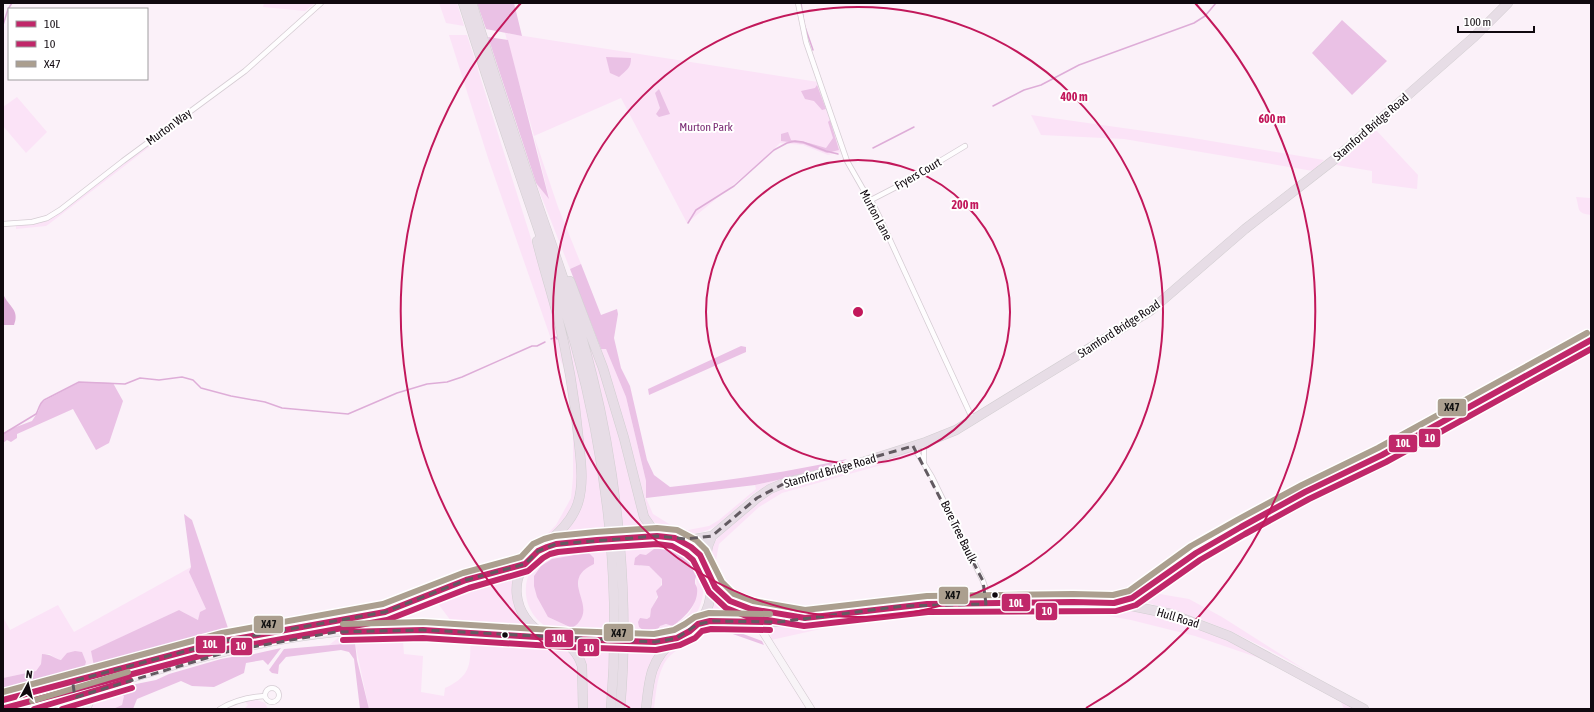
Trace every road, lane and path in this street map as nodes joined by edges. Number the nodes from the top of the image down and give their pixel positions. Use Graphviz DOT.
graph roads {
  1 [pos="321,3"];
  2 [pos="463,3"];
  3 [pos="472,3"];
  4 [pos="798,3"];
  5 [pos="1508,3"];
  6 [pos="472,19"];
  7 [pos="965,146"];
  8 [pos="871,200"];
  9 [pos="531,208"];
  10 [pos="3,224"];
  11 [pos="558,260"];
  12 [pos="1591,340"];
  13 [pos="973,420"];
  14 [pos="926,442"];
  15 [pos="913,446"];
  16 [pos="924,464"];
  17 [pos="665,536"];
  18 [pos="712,536"];
  19 [pos="675,538"];
  20 [pos="538,551"];
  21 [pos="705,563"];
  22 [pos="525,564"];
  23 [pos="710,577"];
  24 [pos="1146,589"];
  25 [pos="720,592"];
  26 [pos="1114,603"];
  27 [pos="986,604"];
  28 [pos="1140,607"];
  29 [pos="806,618"];
  30 [pos="757,623"];
  31 [pos="698,624"];
  32 [pos="555,638"];
  33 [pos="677,638"];
  34 [pos="76,680"];
  35 [pos="100,689"];
  36 [pos="75,694"];
  37 [pos="265,696"];
  38 [pos="6,699"];
  39 [pos="54,703"];
  40 [pos="34,709"];
  41 [pos="68,709"];
  42 [pos="80,709"];
  43 [pos="87,709"];
  44 [pos="220,709"];
  45 [pos="583,709"];
  46 [pos="611,709"];
  47 [pos="620,709"];
  48 [pos="646,709"];
  49 [pos="811,709"];
  50 [pos="1364,709"];
  1 -- 10 [label="street, Murton Way"];
  2 -- 6 [label="highway"];
  3 -- 6 [label="highway"];
  4 -- 8 [label="street, Murton Lane"];
  5 -- 13 [label="highway, Stamford Bridge Road"];
  6 -- 9 [label="highway"];
  6 -- 11 [label="highway"];
  7 -- 8 [label="street, Fryers Court"];
  8 -- 13 [label="street, Murton Lane"];
  9 -- 20 [label="highway"];
  9 -- 46 [label="highway"];
  11 -- 17 [label="highway"];
  11 -- 47 [label="highway"];
  12 -- 24 [label="street"];
  13 -- 14 [label="highway, Stamford Bridge Road"];
  14 -- 15 [label="highway, Stamford Bridge Road"];
  14 -- 16 [label="street"];
  15 -- 16 [label="street, Bore Tree Baulk"];
  15 -- 18 [label="highway, Stamford Bridge Road"];
  16 -- 27 [label="street, Bore Tree Baulk"];
  17 -- 19 [label="highway"];
  17 -- 20 [label="highway, bridge"];
  18 -- 19 [label="highway"];
  18 -- 21 [label="highway"];
  19 -- 21 [label="highway"];
  20 -- 22 [label="highway"];
  21 -- 23 [label="highway"];
  22 -- 32 [label="highway"];
  22 -- 34 [label="main road"];
  23 -- 25 [label="highway, Hull Road"];
  23 -- 31 [label="highway"];
  24 -- 26 [label="street"];
  24 -- 28 [label="street"];
  25 -- 29 [label="highway, Hull Road"];
  25 -- 30 [label="main road"];
  26 -- 27 [label="highway, Hull Road"];
  26 -- 28 [label="highway, Hull Road"];
  27 -- 29 [label="highway, Hull Road"];
  28 -- 50 [label="highway, Hull Road"];
  29 -- 30 [label="highway, Hull Road"];
  30 -- 31 [label="highway, Hull Road"];
  30 -- 49 [label="main road"];
  31 -- 33 [label="highway"];
  32 -- 33 [label="highway, bridge"];
  32 -- 35 [label="main road"];
  32 -- 45 [label="highway"];
  33 -- 48 [label="highway"];
  34 -- 36 [label="main road"];
  34 -- 38 [label="main road"];
  35 -- 36 [label="main road"];
  35 -- 43 [label="main road"];
  36 -- 38 [label="main road"];
  36 -- 39 [label="main road"];
  36 -- 42 [label="street"];
  37 -- 44 [label="street"];
  39 -- 40 [label="main road"];
  39 -- 41 [label="main road"];
}
